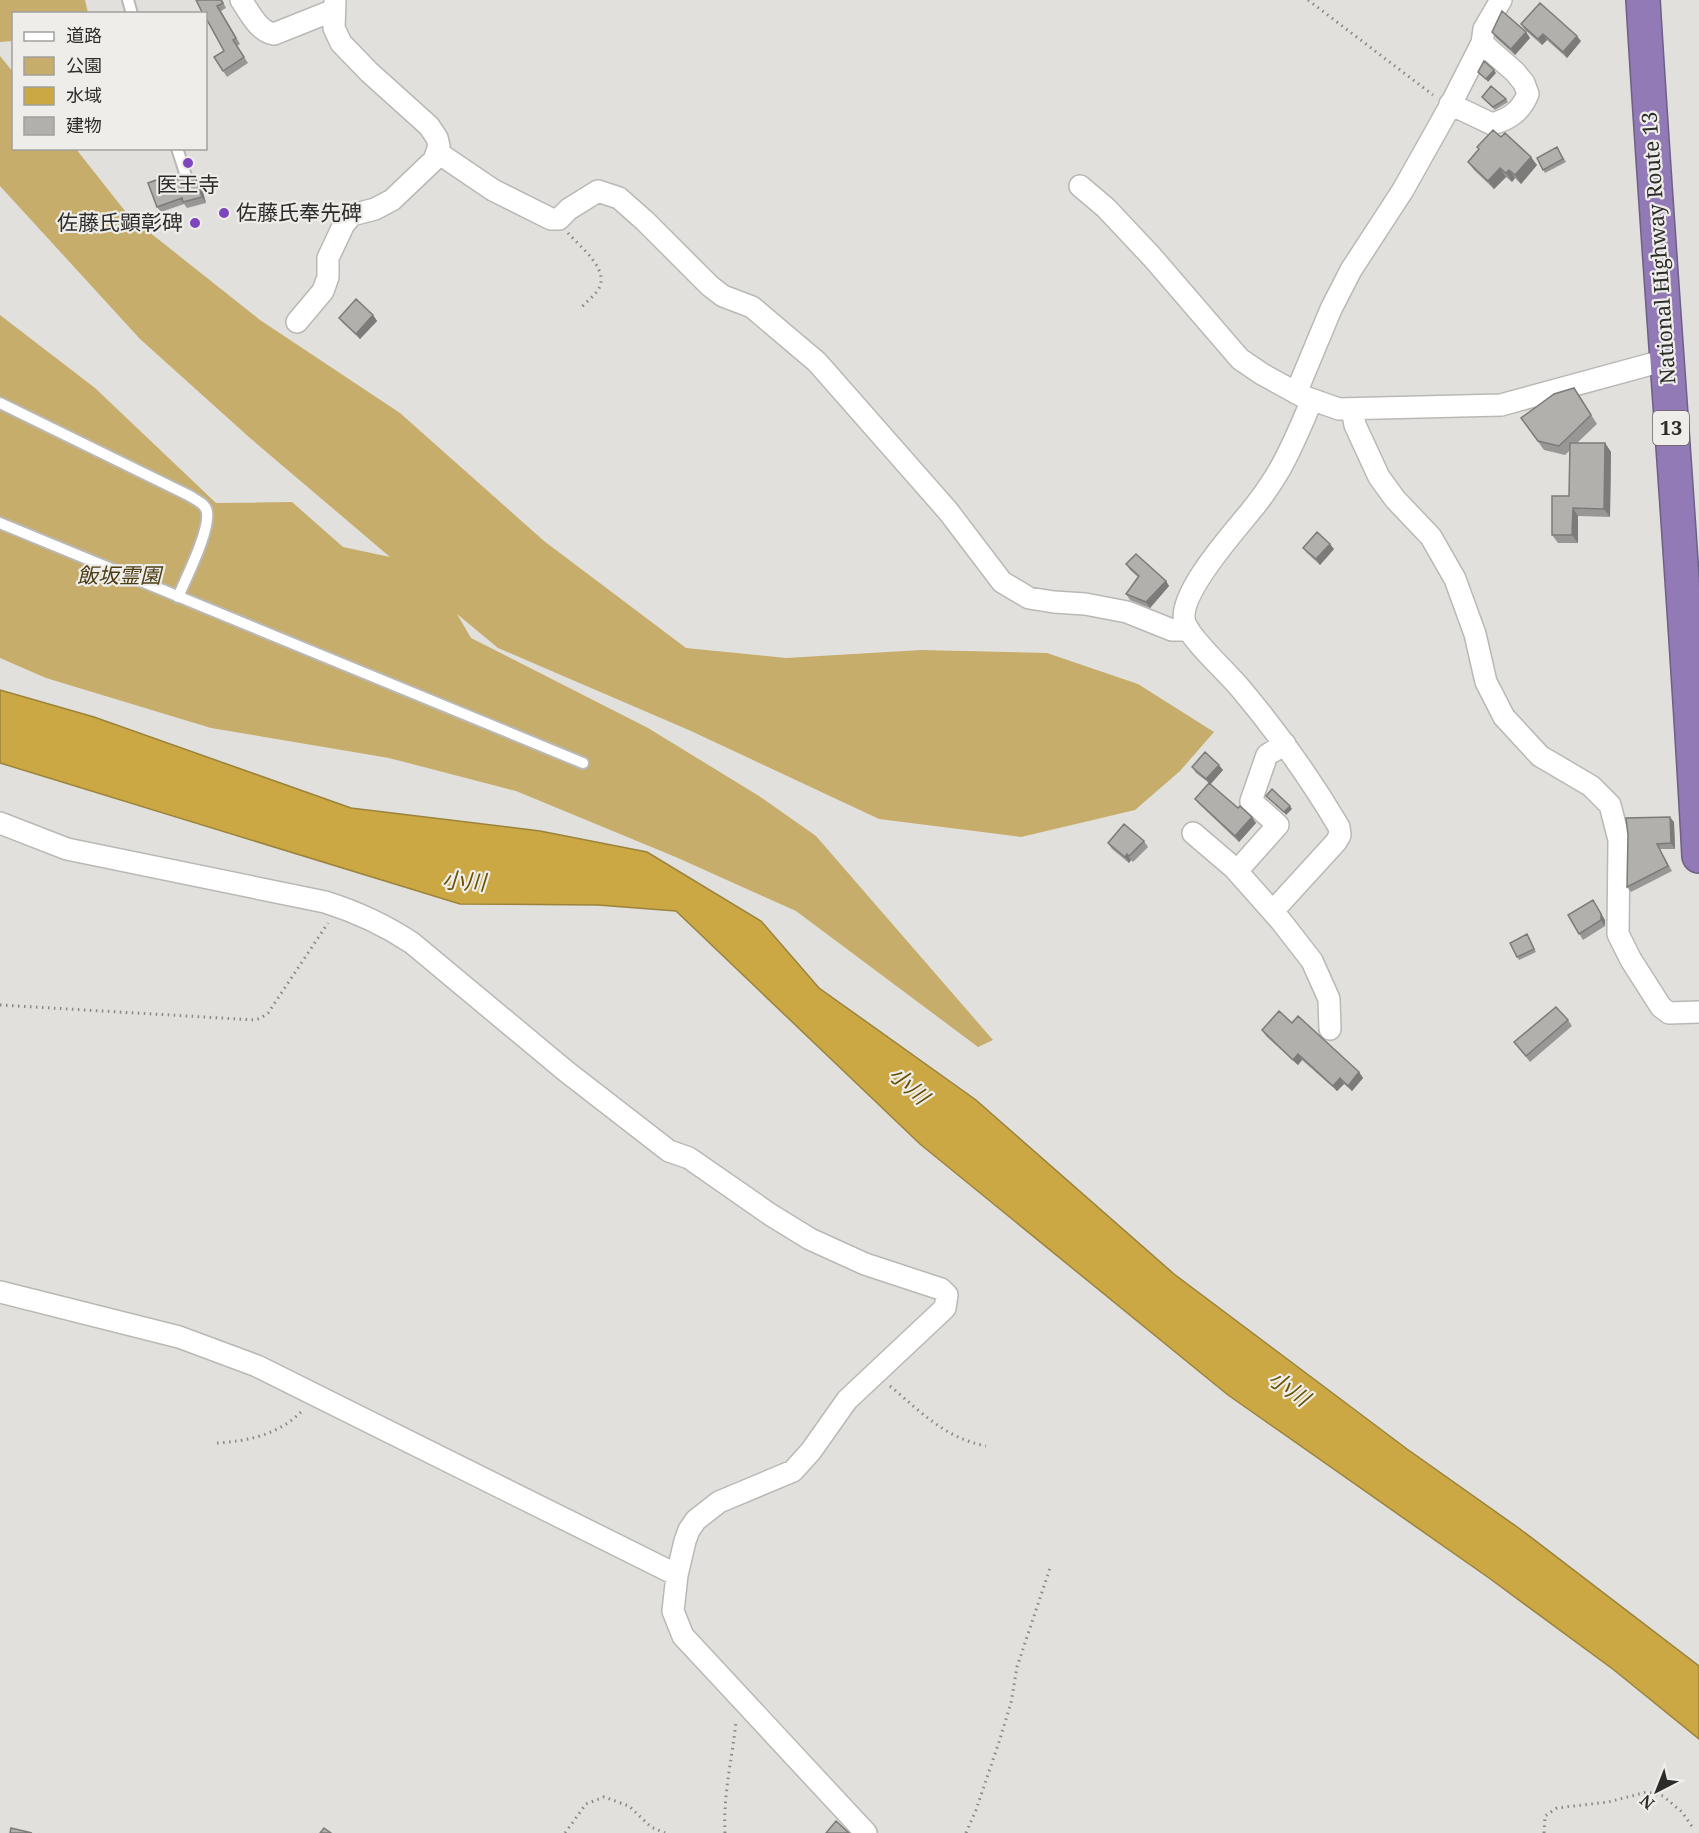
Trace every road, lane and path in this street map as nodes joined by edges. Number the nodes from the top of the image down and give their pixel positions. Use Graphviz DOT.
graph roads {
  1 [pos="241,0"];
  2 [pos="1308,0"];
  3 [pos="1501,0"];
  4 [pos="1643,0"];
  5 [pos="334,5"];
  6 [pos="1482,43"];
  7 [pos="1450,106"];
  8 [pos="178,150"];
  9 [pos="437,152"];
  10 [pos="186,176"];
  11 [pos="1080,186"];
  12 [pos="555,219"];
  13 [pos="581,308"];
  14 [pos="297,322"];
  15 [pos="1666,360"];
  16 [pos="1304,397"];
  17 [pos="0,403"];
  18 [pos="1352,409"];
  19 [pos="0,523"];
  20 [pos="178,597"];
  21 [pos="1189,630"];
  22 [pos="1696,725"];
  23 [pos="1285,744"];
  24 [pos="583,763"];
  25 [pos="0,823"];
  26 [pos="1193,833"];
  27 [pos="1699,856"];
  28 [pos="1237,872"];
  29 [pos="339,906"];
  30 [pos="1273,911"];
  31 [pos="0,1005"];
  32 [pos="1699,1012"];
  33 [pos="1330,1029"];
  34 [pos="0,1292"];
  35 [pos="874,1373"];
  36 [pos="316,1395"];
  37 [pos="218,1443"];
  38 [pos="986,1446"];
  39 [pos="1050,1568"];
  40 [pos="677,1575"];
  41 [pos="744,1702"];
  42 [pos="1693,1828"];
  43 [pos="566,1833"];
  44 [pos="665,1833"];
  45 [pos="726,1833"];
  46 [pos="866,1833"];
  47 [pos="966,1833"];
  48 [pos="1544,1833"];
  1 -- 5 [label="street"];
  2 -- 7 [label="path"];
  3 -- 6 [label="street"];
  4 -- 15 [label="highway, National Highway Route 13 / 13"];
  5 -- 9 [label="street"];
  6 -- 7 [label="street"];
  6 -- 7 [label="street"];
  7 -- 16 [label="street"];
  8 -- 10 [label="lane"];
  9 -- 12 [label="street"];
  9 -- 14 [label="street"];
  11 -- 16 [label="street"];
  12 -- 13 [label="path"];
  12 -- 21 [label="street"];
  15 -- 18 [label="street"];
  15 -- 22 [label="highway, National Highway Route 13 / 13"];
  16 -- 18 [label="street"];
  16 -- 21 [label="street"];
  17 -- 20 [label="lane"];
  18 -- 32 [label="street"];
  19 -- 20 [label="lane"];
  20 -- 24 [label="lane"];
  21 -- 23 [label="street"];
  22 -- 27 [label="highway, National Highway Route 13 / 13"];
  23 -- 28 [label="street"];
  23 -- 30 [label="street"];
  25 -- 29 [label="street"];
  26 -- 28 [label="street"];
  28 -- 30 [label="street"];
  29 -- 31 [label="path"];
  29 -- 35 [label="street"];
  30 -- 33 [label="street"];
  34 -- 36 [label="street"];
  35 -- 38 [label="path"];
  35 -- 40 [label="street"];
  36 -- 37 [label="path"];
  36 -- 40 [label="street"];
  39 -- 47 [label="path"];
  40 -- 41 [label="street"];
  41 -- 45 [label="path"];
  41 -- 46 [label="street"];
  42 -- 48 [label="path"];
  43 -- 44 [label="path"];
}
